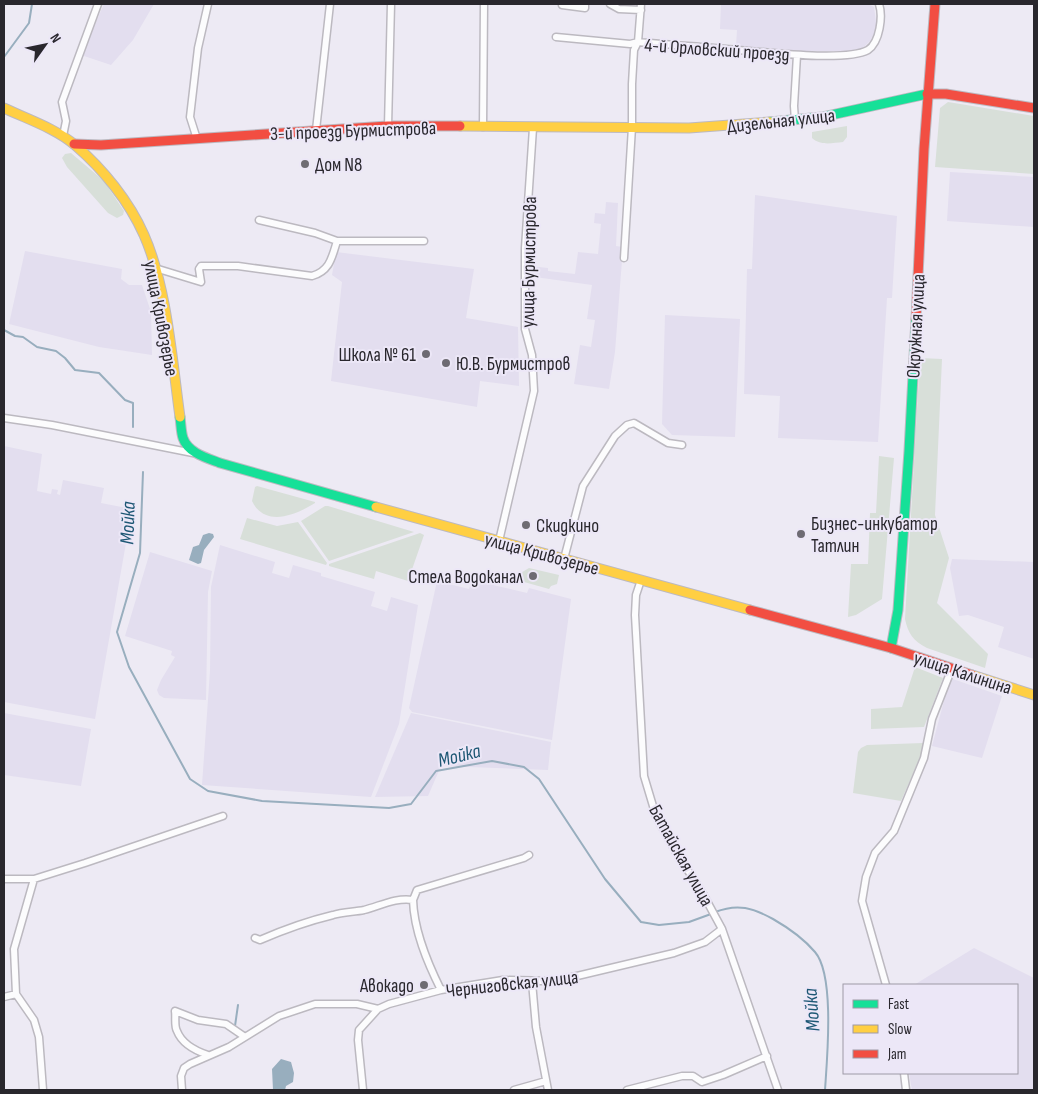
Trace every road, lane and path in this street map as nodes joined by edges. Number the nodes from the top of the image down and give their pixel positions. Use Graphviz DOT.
graph roads {
  1 [pos="98,4"];
  2 [pos="208,4"];
  3 [pos="330,4"];
  4 [pos="391,4"];
  5 [pos="484,4"];
  6 [pos="585,4"];
  7 [pos="610,4"];
  8 [pos="879,4"];
  9 [pos="935,4"];
  10 [pos="562,5"];
  11 [pos="641,7"];
  12 [pos="556,36"];
  13 [pos="638,42"];
  14 [pos="797,55"];
  15 [pos="927,94"];
  16 [pos="4,108"];
  17 [pos="1034,108"];
  18 [pos="795,121"];
  19 [pos="388,126"];
  20 [pos="483,127"];
  21 [pos="533,128"];
  22 [pos="632,128"];
  23 [pos="316,130"];
  24 [pos="63,136"];
  25 [pos="197,138"];
  26 [pos="74,144"];
  27 [pos="259,220"];
  28 [pos="337,241"];
  29 [pos="424,241"];
  30 [pos="624,258"];
  31 [pos="155,268"];
  32 [pos="4,418"];
  33 [pos="682,445"];
  34 [pos="194,453"];
  35 [pos="500,541"];
  36 [pos="564,559"];
  37 [pos="641,580"];
  38 [pos="892,648"];
  39 [pos="952,668"];
  40 [pos="1034,695"];
  41 [pos="223,816"];
  42 [pos="529,854"];
  43 [pos="34,878"];
  44 [pos="4,879"];
  45 [pos="413,900"];
  46 [pos="722,929"];
  47 [pos="255,938"];
  48 [pos="532,982"];
  49 [pos="886,984"];
  50 [pos="441,990"];
  51 [pos="16,994"];
  52 [pos="4,997"];
  53 [pos="378,1009"];
  54 [pos="245,1037"];
  55 [pos="208,1055"];
  56 [pos="767,1056"];
  57 [pos="904,1074"];
  58 [pos="546,1081"];
  59 [pos="702,1082"];
  60 [pos="699,1089"];
  61 [pos="43,1090"];
  62 [pos="182,1090"];
  63 [pos="363,1090"];
  64 [pos="514,1090"];
  65 [pos="548,1090"];
  66 [pos="627,1090"];
  67 [pos="778,1090"];
  68 [pos="906,1090"];
  1 -- 24 [label="street"];
  2 -- 25 [label="street"];
  3 -- 23 [label="street"];
  4 -- 19 [label="street"];
  5 -- 20 [label="street"];
  6 -- 10 [label="street"];
  7 -- 11 [label="street"];
  8 -- 14 [label="street, 4-й Орловский проезд"];
  9 -- 15 [label="main road, Окружная улица"];
  11 -- 13 [label="street"];
  12 -- 13 [label="street, 4-й Орловский проезд"];
  13 -- 14 [label="street, 4-й Орловский проезд"];
  13 -- 22 [label="street"];
  14 -- 18 [label="street"];
  15 -- 17 [label="main road, Дизельная улица"];
  15 -- 18 [label="main road, Дизельная улица"];
  15 -- 38 [label="main road, Окружная улица"];
  16 -- 24 [label="main road, улица Кривозерье"];
  18 -- 22 [label="main road, Дизельная улица"];
  19 -- 20 [label="main road, 3-й проезд Бурмистрова"];
  19 -- 23 [label="main road, 3-й проезд Бурмистрова"];
  20 -- 21 [label="main road, 3-й проезд Бурмистрова"];
  21 -- 22 [label="main road, 3-й проезд Бурмистрова"];
  21 -- 35 [label="street, улица Бурмистрова"];
  22 -- 30 [label="street"];
  23 -- 25 [label="main road, 3-й проезд Бурмистрова"];
  24 -- 26 [label="main road, улица Кривозерье"];
  25 -- 26 [label="main road, 3-й проезд Бурмистрова"];
  26 -- 31 [label="main road, улица Кривозерье"];
  27 -- 28 [label="street"];
  28 -- 29 [label="street"];
  28 -- 31 [label="street"];
  31 -- 34 [label="main road, улица Кривозерье"];
  32 -- 34 [label="street, улица Кривозерье"];
  33 -- 36 [label="street"];
  34 -- 35 [label="main road, улица Кривозерье"];
  35 -- 36 [label="main road, улица Кривозерье"];
  36 -- 37 [label="main road, улица Кривозерье"];
  37 -- 38 [label="main road, улица Кривозерье"];
  37 -- 46 [label="street, Батайская улица"];
  38 -- 39 [label="main road, улица Калинина"];
  39 -- 40 [label="main road, улица Калинина"];
  39 -- 49 [label="street"];
  41 -- 43 [label="street"];
  42 -- 45 [label="street"];
  43 -- 44 [label="street"];
  43 -- 51 [label="street"];
  45 -- 47 [label="street"];
  45 -- 50 [label="street"];
  46 -- 48 [label="street, Черниговская улица"];
  46 -- 56 [label="street, Батайская улица"];
  48 -- 50 [label="street, Черниговская улица"];
  48 -- 58 [label="street"];
  50 -- 53 [label="street, Черниговская улица"];
  51 -- 52 [label="street"];
  51 -- 61 [label="street"];
  53 -- 54 [label="street"];
  53 -- 63 [label="street"];
  54 -- 55 [label="street"];
  54 -- 55 [label="street"];
  55 -- 62 [label="street"];
  56 -- 59 [label="street"];
  56 -- 67 [label="street, Батайская улица"];
  57 -- 68 [label="street"];
  58 -- 64 [label="street"];
  58 -- 65 [label="street"];
  59 -- 60 [label="street"];
  59 -- 66 [label="street"];
}
